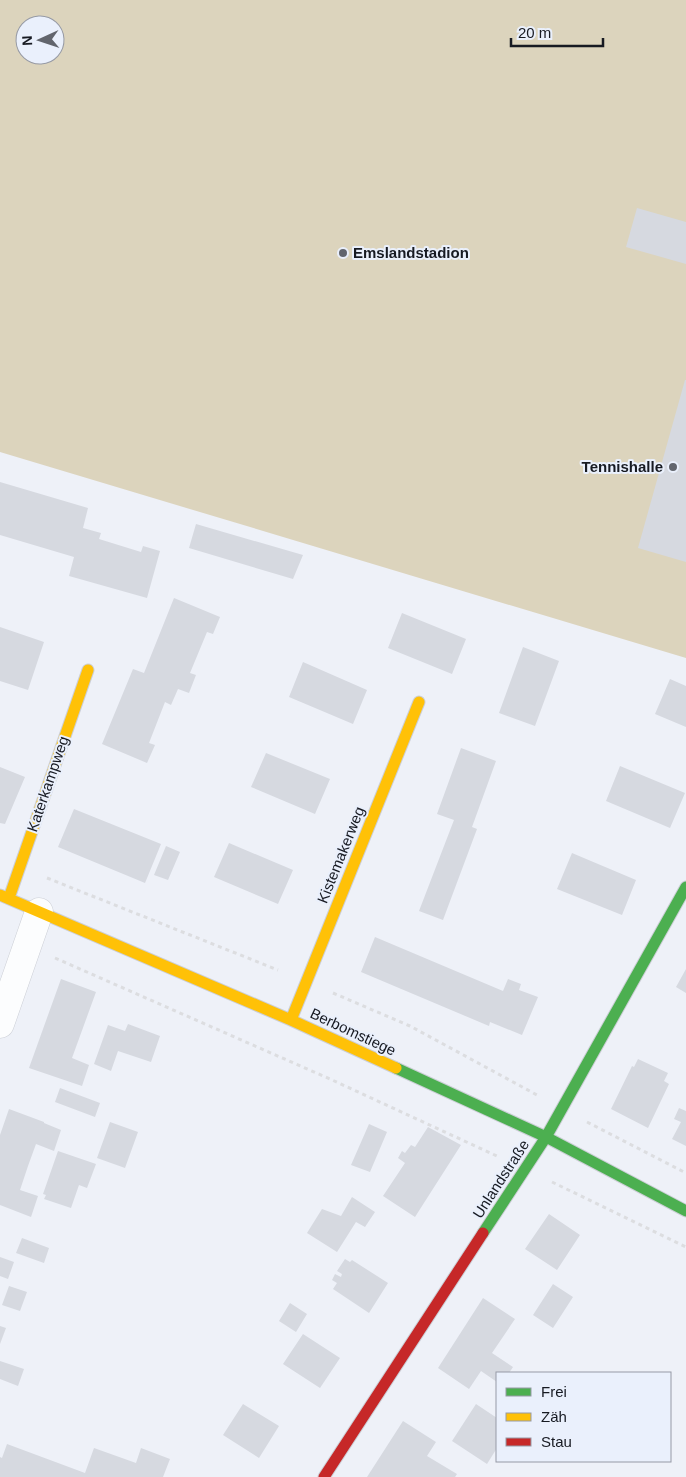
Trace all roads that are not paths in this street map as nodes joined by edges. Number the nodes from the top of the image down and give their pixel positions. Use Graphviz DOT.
graph roads {
  1 [pos="88,670"];
  2 [pos="419,702"];
  3 [pos="686,887"];
  4 [pos="4,897"];
  5 [pos="39,912"];
  6 [pos="291,1020"];
  7 [pos="0,1024"];
  8 [pos="546,1137"];
  9 [pos="686,1211"];
  10 [pos="324,1477"];
  1 -- 4 [label="street, Katerkampweg"];
  2 -- 6 [label="street, Kistemakerweg"];
  3 -- 8 [label="street, Unlandstraße"];
  4 -- 5 [label="street, Berbomstiege"];
  5 -- 6 [label="street, Berbomstiege"];
  5 -- 7 [label="street"];
  6 -- 8 [label="street, Berbomstiege"];
  8 -- 9 [label="street, Berbomstiege"];
  8 -- 10 [label="street, Unlandstraße"];
}
